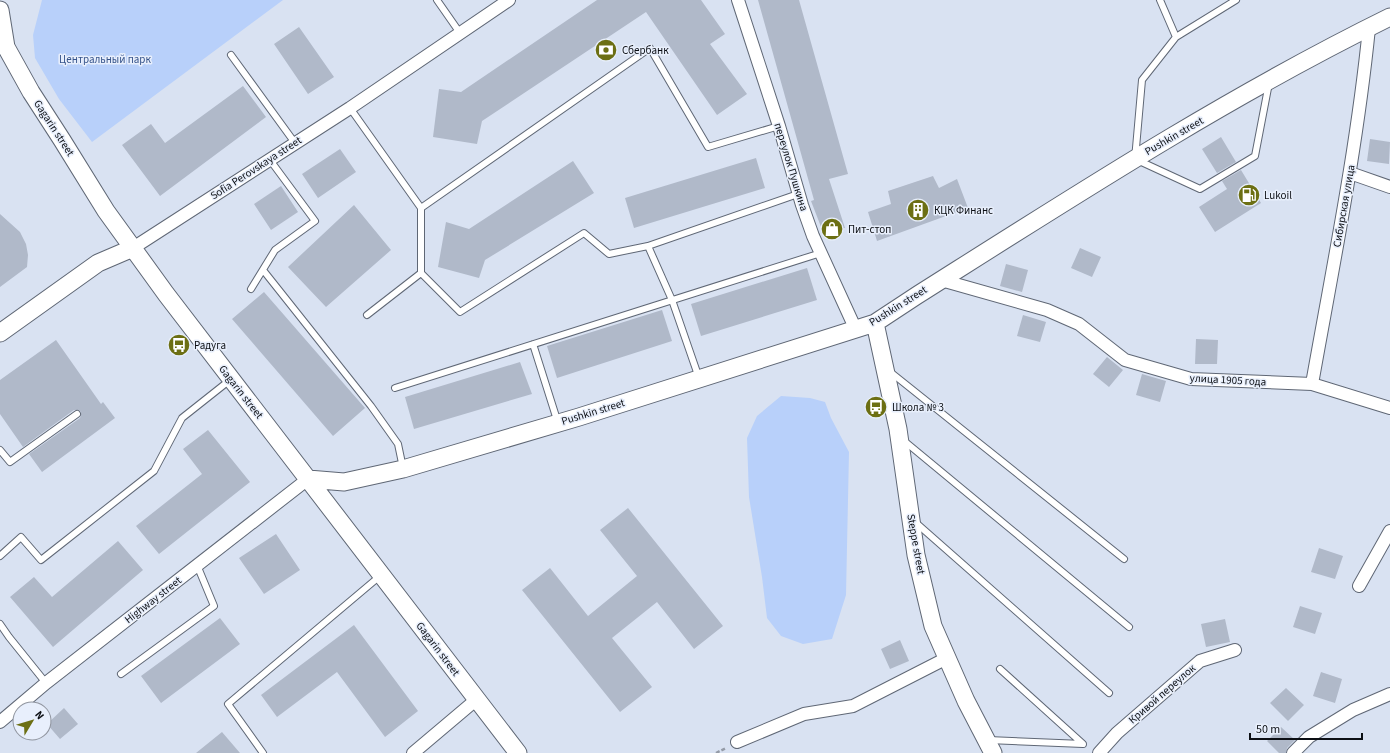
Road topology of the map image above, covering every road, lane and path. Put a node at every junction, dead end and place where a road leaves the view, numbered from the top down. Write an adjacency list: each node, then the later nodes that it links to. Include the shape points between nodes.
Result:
1 (437, 0): 9 (lane)
2 (509, 0): 9 (street, Sofia Perovskaya street)
3 (738, 0): 14 (street, переулок Пушкина)
4 (1160, 0): 10 (lane)
5 (1236, 0): 10 (lane)
6 (0, 10): 23 (main road, Gagarin street, via 6,46 31,92 106,211)
7 (1390, 17): 8 (main road, Pushkin street)
8 (1369, 28): 12 (main road, Pushkin street); 18 (street, Сибирская улица)
9 (460, 33): 13 (street, Sofia Perovskaya street)
10 (1176, 37): 16 (lane, via 1142,80)
11 (231, 55): 15 (lane)
12 (1270, 81): 16 (main road, Pushkin street); 16 (lane, via 1255,156 1200,189)
13 (350, 108): 15 (street, Sofia Perovskaya street); 21 (lane)
14 (779, 126): 20 (street, переулок Пушкина); 21 (lane, via 708,146 650,48)
15 (295, 143): 17 (street, Sofia Perovskaya street)
16 (1135, 159): 27 (main road, Pushkin street)
17 (270, 160): 23 (street, Sofia Perovskaya street); 25 (lane, via 315,222 275,250)
18 (1350, 174): 19 (street); 38 (street, Сибирская улица)
19 (1390, 187)
20 (798, 194): 22 (lane); 24 (street, переулок Пушкина)
21 (421, 208): 26 (lane)
22 (648, 246): 26 (lane, via 609,254 584,233 460,312); 29 (lane)
23 (133, 248): 33 (main road, Sofia Perovskaya street, via 98,263); 36 (main road, Gagarin street)
24 (820, 253): 29 (lane); 32 (street, переулок Пушкина)
25 (263, 270): 28 (lane); 45 (lane, via 398,444)
26 (421, 273): 30 (lane)
27 (941, 280): 31 (main road, Pushkin street); 38 (street, улица 1905 года, via 1048,310 1079,324 1125,360 1191,379)
28 (252, 290)
29 (672, 300): 34 (lane); 37 (lane)
30 (367, 315)
31 (875, 323): 32 (main road, Pushkin street); 35 (main road, Steppe street)
32 (856, 330): 37 (main road, Pushkin street)
33 (0, 332)
34 (533, 344): 39 (lane); 42 (lane)
35 (885, 368): 43 (main road, Steppe street); 50 (lane)
36 (231, 379): 46 (main road, Gagarin street); 49 (lane, via 182,418 154,471 41,560 21,537)
37 (699, 379): 42 (main road, Pushkin street)
38 (1312, 384): 40 (street, улица 1905 года)
39 (395, 388)
40 (1390, 408)
41 (77, 414): 44 (lane, via 10,462)
42 (558, 423): 45 (main road, Pushkin street)
43 (899, 436): 47 (main road, Steppe street); 55 (lane)
44 (0, 450)
45 (404, 469): 46 (main road, Pushkin street, via 344,482)
46 (308, 479): 51 (street, Highway street); 52 (main road, Gagarin street)
47 (911, 518): 57 (main road, Steppe street, via 916,555 933,626); 61 (lane)
48 (1390, 531): 53 (street)
49 (0, 556)
50 (1124, 559)
51 (197, 565): 59 (lane, via 214,606); 60 (street, Highway street)
52 (382, 575): 63 (main road, Gagarin street); 67 (lane, via 228,704)
53 (1359, 586)
54 (0, 624): 60 (lane)
55 (1129, 627)
56 (1235, 650): 70 (street, Кривой переулок, via 1200,661 1117,733)
57 (947, 658): 65 (street, via 853,706 804,714); 66 (main road, Steppe street)
58 (1000, 669): 66 (lane, via 1083,744)
59 (121, 674)
60 (46, 683): 64 (street, Highway street)
61 (1109, 694)
62 (1390, 694): 71 (street, via 1353,710 1309,737)
63 (477, 699): 68 (street); 69 (main road, Gagarin street)
64 (0, 722)
65 (737, 742)
66 (990, 747)
67 (263, 753)
68 (414, 753)
69 (518, 753)
70 (1099, 753)
71 (1293, 753)

